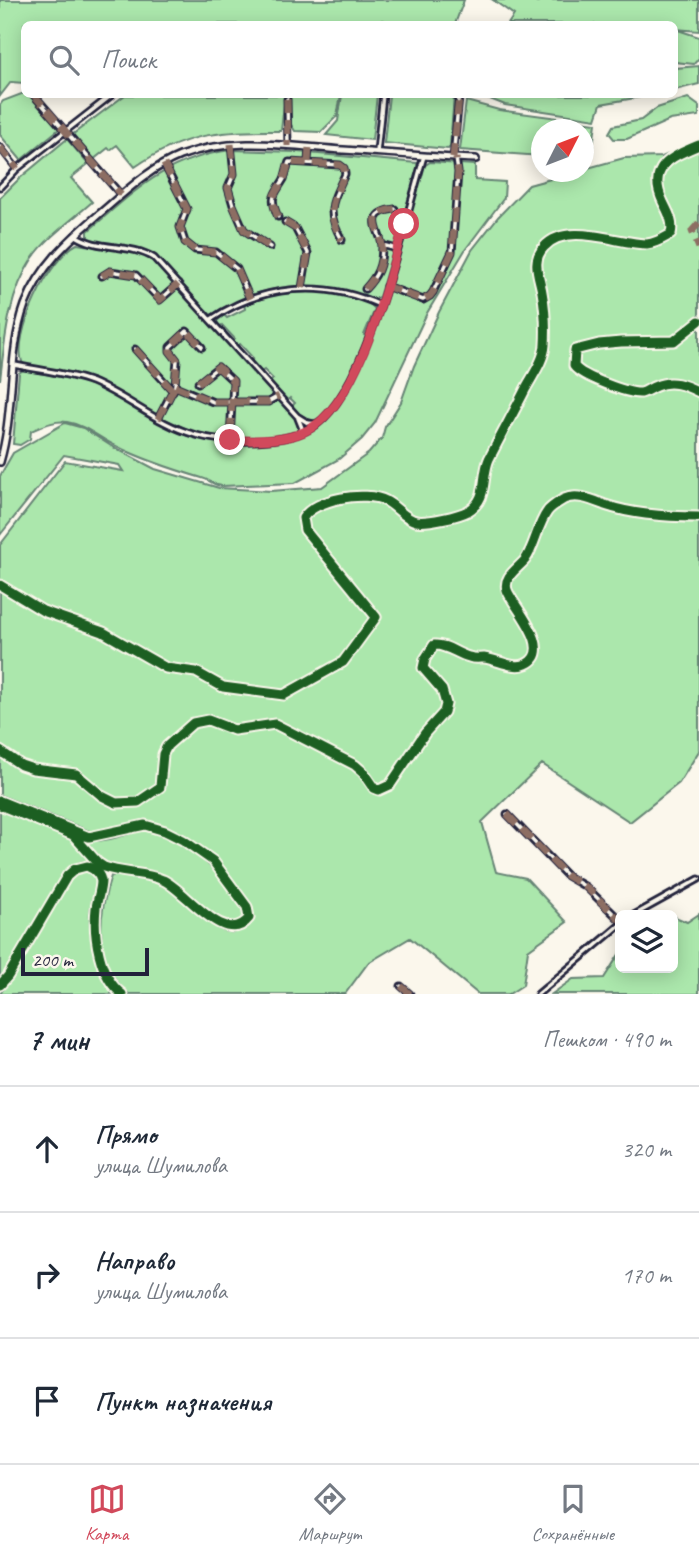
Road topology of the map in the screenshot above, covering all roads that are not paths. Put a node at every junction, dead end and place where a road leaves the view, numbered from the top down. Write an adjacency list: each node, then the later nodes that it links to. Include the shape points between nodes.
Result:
1 (36, 98): 6 (street)
2 (108, 98): 6 (street)
3 (383, 98): 11 (street)
4 (458, 98): 13 (street)
5 (287, 99): 8 (street)
6 (65, 132): 17 (street); 19 (street)
7 (231, 144): 8 (street); 16 (street); 26 (street, via 234,174 228,188 233,205 244,230)
8 (288, 146): 10 (street)
9 (0, 147): 17 (street)
10 (309, 147): 11 (street); 15 (street)
11 (377, 153): 12 (street)
12 (424, 156): 13 (street); 27 (street)
13 (454, 158): 14 (street); 30 (street, via 458,172 452,253 433,292 423,300)
14 (476, 159)
15 (308, 162): 21 (street, via 288,163 285,177 274,191 272,204); 24 (street, via 338,164 345,170 331,212)
16 (164, 164): 19 (street); 33 (street, via 187,209 180,227 185,242 195,250 216,252 237,269)
17 (18, 169): 18 (street)
18 (0, 187)
19 (121, 195): 23 (street)
20 (396, 209): 25 (street, via 377,218 374,228)
21 (278, 217)
22 (285, 222): 31 (street, via 295,228 308,253)
23 (75, 235): 29 (street, via 85,242 149,255); 38 (street, via 53,257 30,293)
24 (342, 240)
25 (382, 244): 27 (street); 32 (street, via 377,276)
26 (270, 247)
27 (397, 248): 30 (street)
28 (102, 276): 29 (street, via 110,271 136,275 160,300)
29 (177, 285): 35 (street)
30 (386, 286): 34 (street)
31 (302, 288): 33 (street); 34 (street, via 343,292)
32 (365, 289)
33 (250, 299): 35 (street)
34 (380, 305): 48 (street, via 351,379)
35 (210, 320): 41 (street)
36 (202, 347): 40 (street, via 187,331 170,348 177,360)
37 (135, 349): 40 (street)
38 (13, 365): 44 (street); 46 (street, via 91,382)
39 (198, 383): 42 (street, via 220,368 233,382)
40 (174, 388): 42 (street, via 206,400); 46 (street)
41 (279, 396): 42 (street, via 268,402); 45 (street)
42 (232, 403): 52 (street)
43 (0, 406): 44 (street)
44 (9, 407): 53 (street)
45 (297, 416): 47 (street); 49 (street)
46 (158, 419): 52 (street, via 194,435)
47 (306, 422): 48 (street); 50 (street)
48 (320, 422): 50 (street)
49 (302, 426): 50 (street); 51 (street)
50 (309, 430): 51 (street)
51 (298, 434): 52 (street)
52 (230, 440)
53 (0, 462)
54 (507, 814): 57 (street)
55 (699, 879): 56 (street)
56 (643, 910)
57 (615, 918)
58 (615, 927): 61 (street)
59 (401, 986): 60 (street)
60 (410, 994)
61 (538, 994)

